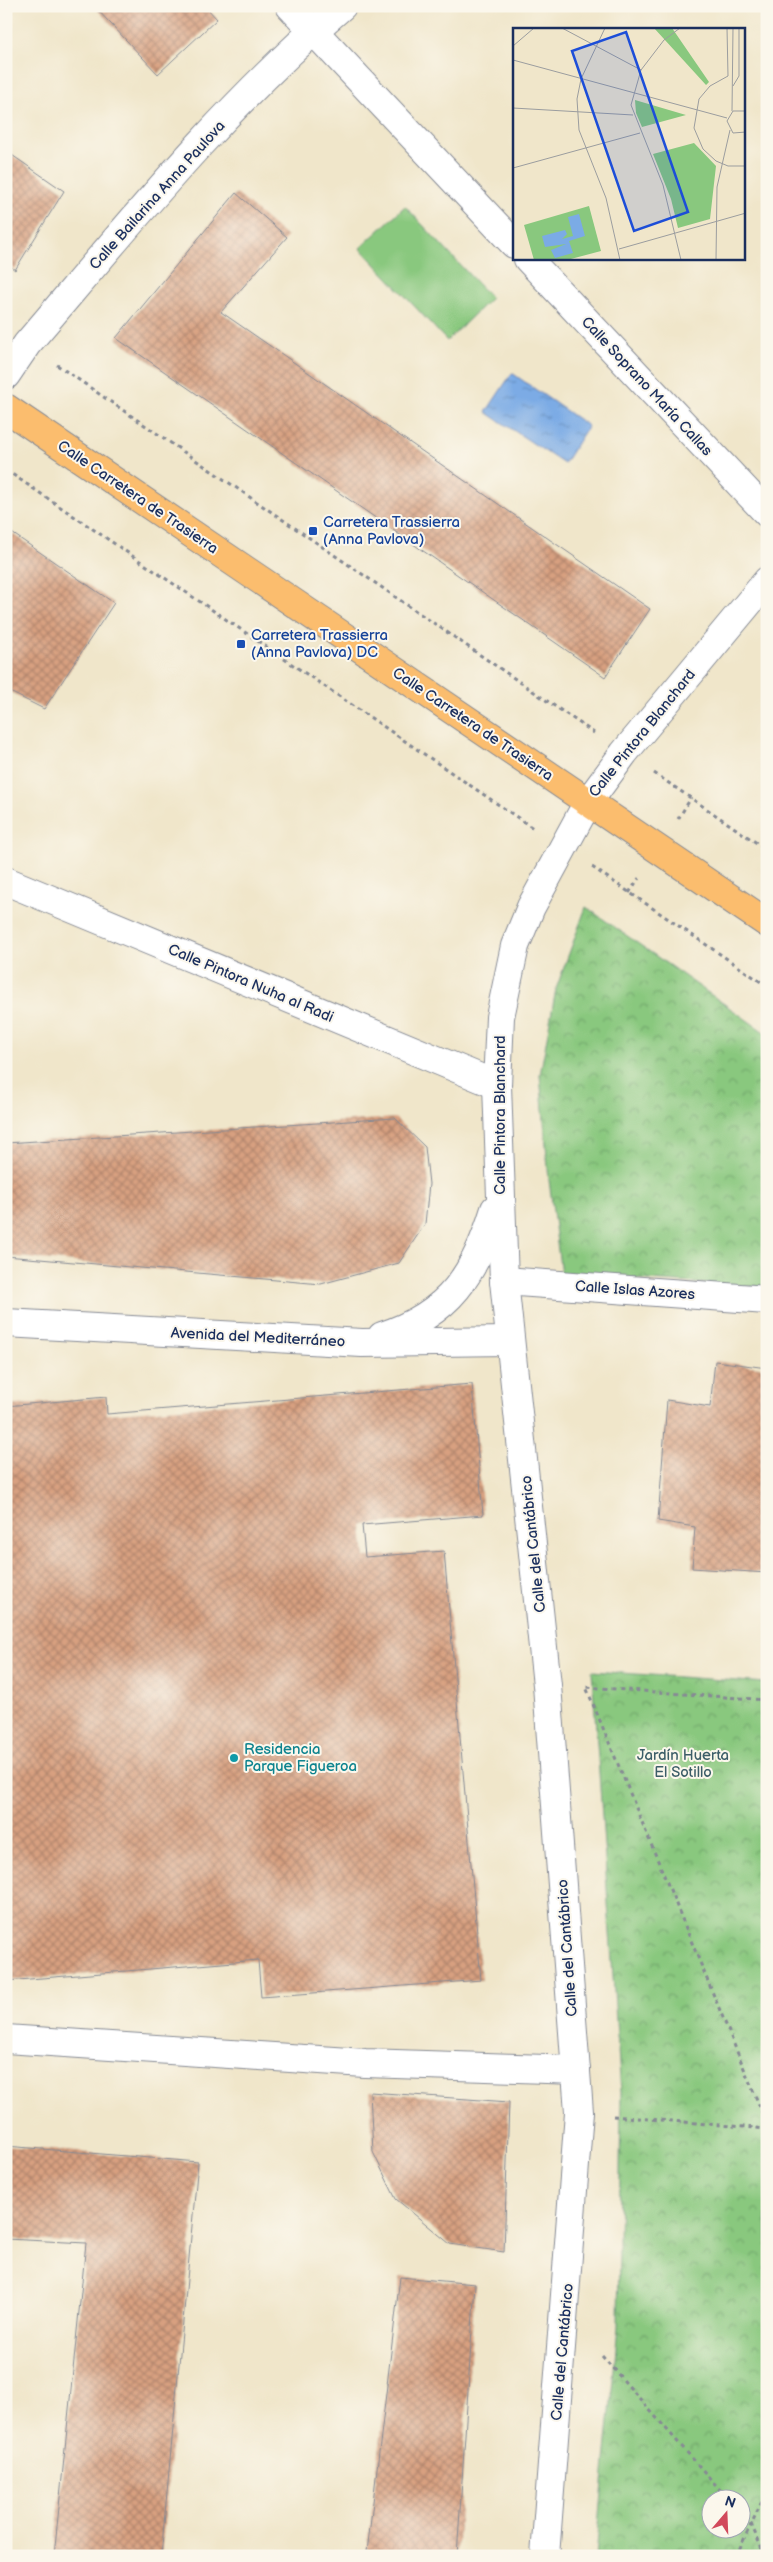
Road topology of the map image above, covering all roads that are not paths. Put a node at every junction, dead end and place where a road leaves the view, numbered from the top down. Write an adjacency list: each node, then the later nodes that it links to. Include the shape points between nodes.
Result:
1 (290, 6): 3 (street)
2 (342, 6): 3 (street, Calle Bailarina Anna Paulova)
3 (313, 30): 4 (street); 6 (street, Calle Bailarina Anna Paulova, via 192,150 27,344)
4 (513, 243)
5 (529, 260): 8 (street, Calle Soprano María Callas)
6 (6, 374)
7 (6, 408): 10 (main road, Calle Carretera de Trasierra)
8 (767, 513)
9 (767, 581): 10 (street, Calle Pintora Blanchard, via 624,753)
10 (588, 802): 12 (main road, Calle Carretera de Trasierra); 13 (street, Calle Pintora Blanchard, via 531,907 515,946 500,1017)
11 (6, 881): 13 (street, Calle Pintora Nuha al Radi)
12 (767, 922)
13 (497, 1085): 14 (street, Calle Pintora Blanchard)
14 (500, 1193): 15 (street, Calle Pintora Blanchard); 19 (street, via 478,1255 453,1294 416,1324)
15 (504, 1281): 16 (street, Calle Islas Azores); 18 (street, Calle Pintora Blanchard)
16 (767, 1300)
17 (6, 1323): 19 (street, Avenida del Mediterráneo)
18 (510, 1341): 19 (street, Avenida del Mediterráneo); 21 (street, Calle del Cantábrico, via 547,1685)
19 (362, 1343)
20 (6, 2039): 21 (street, via 366,2063)
21 (576, 2070): 22 (street, Calle del Cantábrico, via 579,2112)
22 (545, 2556)

